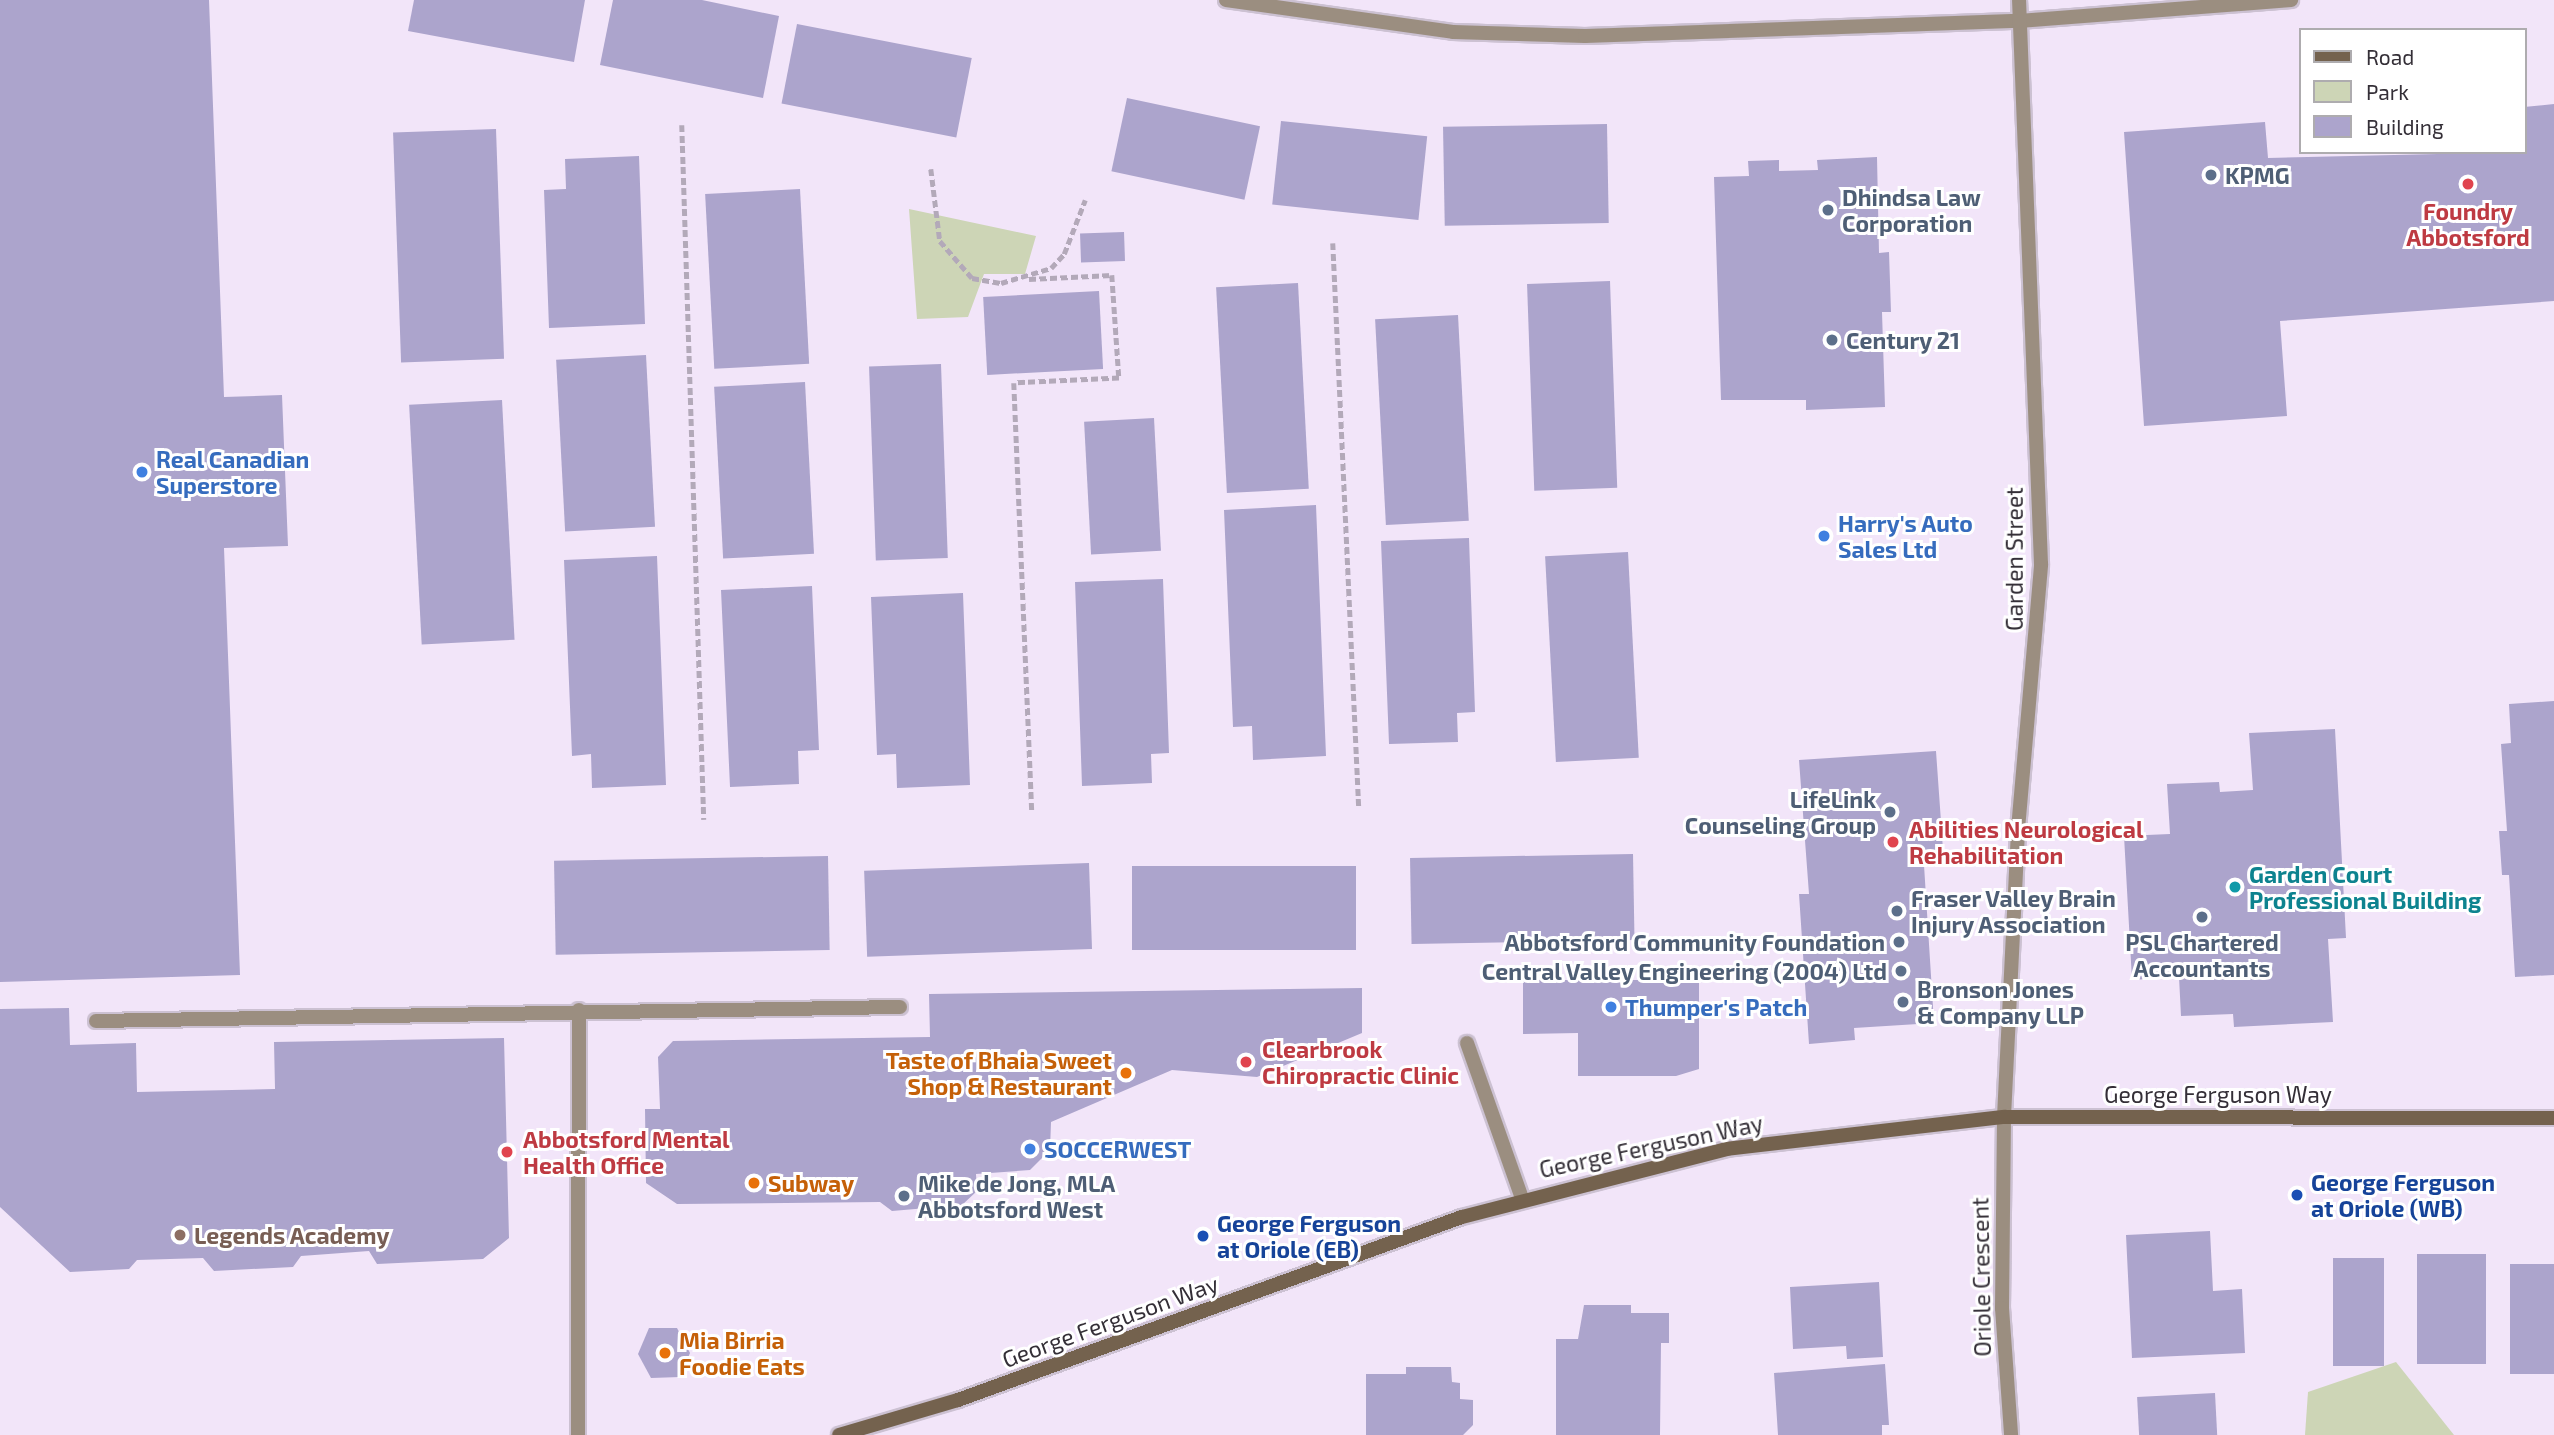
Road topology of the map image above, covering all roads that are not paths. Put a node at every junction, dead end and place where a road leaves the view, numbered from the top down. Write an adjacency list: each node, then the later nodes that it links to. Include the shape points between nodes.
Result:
1 (1226, 0): 4 (street, via 1453,32 1585,36)
2 (2019, 0): 4 (street, Garden Street)
3 (2291, 0): 4 (street)
4 (2019, 21): 9 (street, Garden Street, via 2041,564 2018,829)
5 (900, 1007): 6 (street)
6 (579, 1010): 7 (street); 12 (street)
7 (96, 1021)
8 (1467, 1043): 11 (street)
9 (2004, 1117): 10 (main road, George Ferguson Way); 11 (main road, George Ferguson Way, via 1726,1149); 14 (street, Oriole Crescent, via 2002,1308)
10 (2554, 1118)
11 (1522, 1198): 13 (main road, George Ferguson Way, via 958,1399)
12 (578, 1435)
13 (839, 1435)
14 (2011, 1435)

